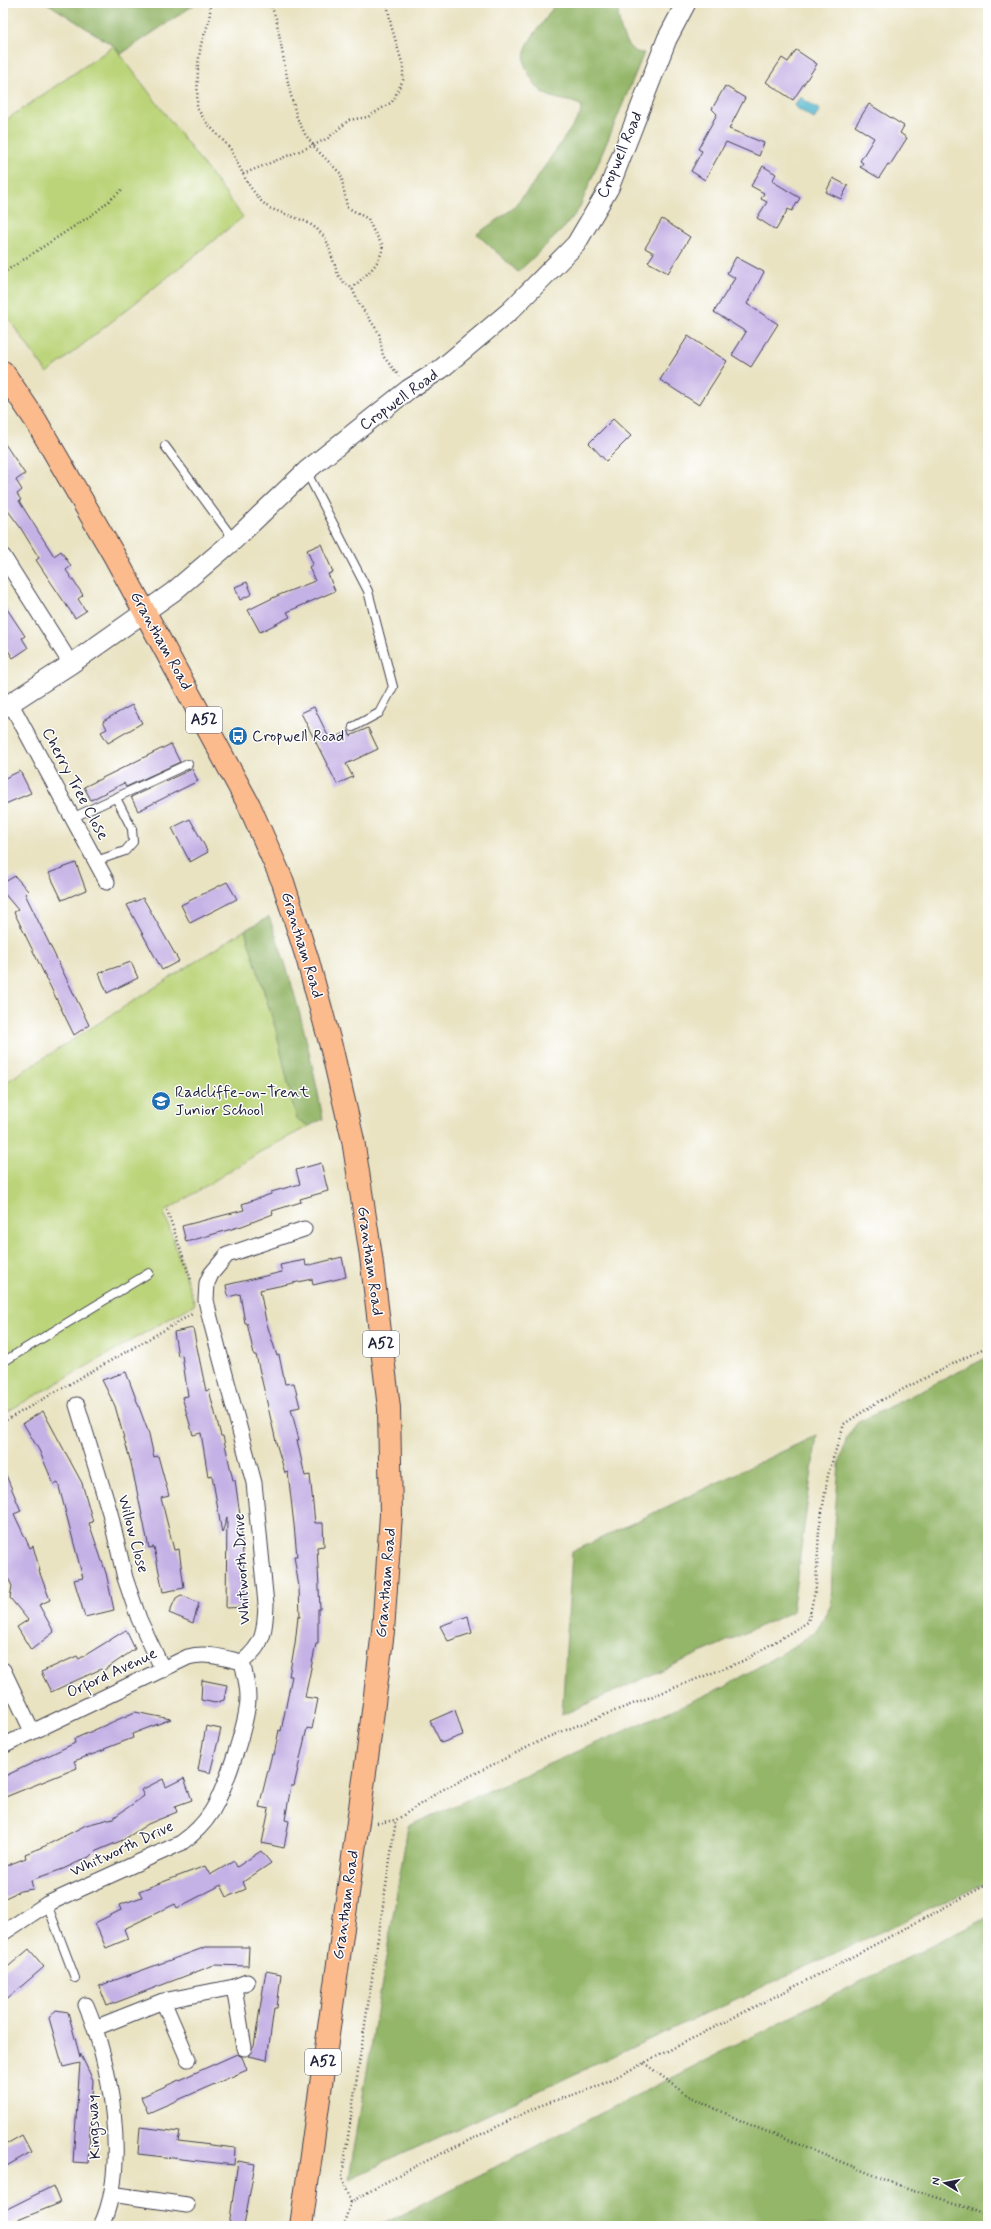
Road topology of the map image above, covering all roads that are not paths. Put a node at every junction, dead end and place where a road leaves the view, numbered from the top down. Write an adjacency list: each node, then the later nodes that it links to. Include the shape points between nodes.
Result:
1 (686, 3): 4 (street, Cropwell Road, via 667,39 609,188 576,244 510,311 441,369 409,389)
2 (3, 372): 7 (highway, Grantham Road / A52, via 36,421)
3 (165, 446): 5 (lane)
4 (306, 471): 5 (street, Cropwell Road); 10 (lane, via 368,591 393,686 379,713)
5 (234, 540): 7 (street, Cropwell Road, via 173,592)
6 (3, 556): 8 (street)
7 (145, 612): 8 (street, Cropwell Road); 36 (highway, Grantham Road / A52, via 249,805 283,882 308,961 353,1140 371,1256 389,1408 392,1515 383,1630)
8 (71, 664): 9 (street, Cropwell Road)
9 (7, 706): 13 (street, Cherry Tree Close)
10 (353, 727)
11 (188, 764): 12 (lane)
12 (116, 798): 13 (lane); 14 (lane, via 132,829 133,842 125,852)
13 (74, 817): 14 (street, Cherry Tree Close)
14 (96, 861): 15 (street, Cherry Tree Close)
15 (107, 882)
16 (304, 1229): 20 (street, Whitworth Drive, via 227,1255 207,1283 207,1307 254,1483 258,1514 266,1623 260,1644)
17 (149, 1273): 18 (lane)
18 (3, 1362)
19 (77, 1405): 22 (street, Willow Close, via 139,1619)
20 (242, 1662): 22 (street, Orford Avenue, via 197,1655); 25 (street, Whitworth Drive, via 248,1685 246,1716 222,1792 203,1824 181,1843)
21 (3, 1670): 23 (street)
22 (163, 1670): 23 (street, Orford Avenue)
23 (32, 1732): 24 (street, Orford Avenue)
24 (3, 1746)
25 (47, 1904): 26 (street, Whitworth Drive); 27 (lane)
26 (3, 1933)
27 (75, 1978)
28 (163, 2001): 30 (street); 31 (street, via 241,1985); 32 (street)
29 (86, 2005): 30 (street, Kingsway)
30 (95, 2028): 33 (street, Kingsway, via 114,2102)
31 (244, 2048)
32 (188, 2059)
33 (111, 2194): 34 (street); 35 (street, Kingsway)
34 (187, 2205)
35 (101, 2226)
36 (301, 2226)

